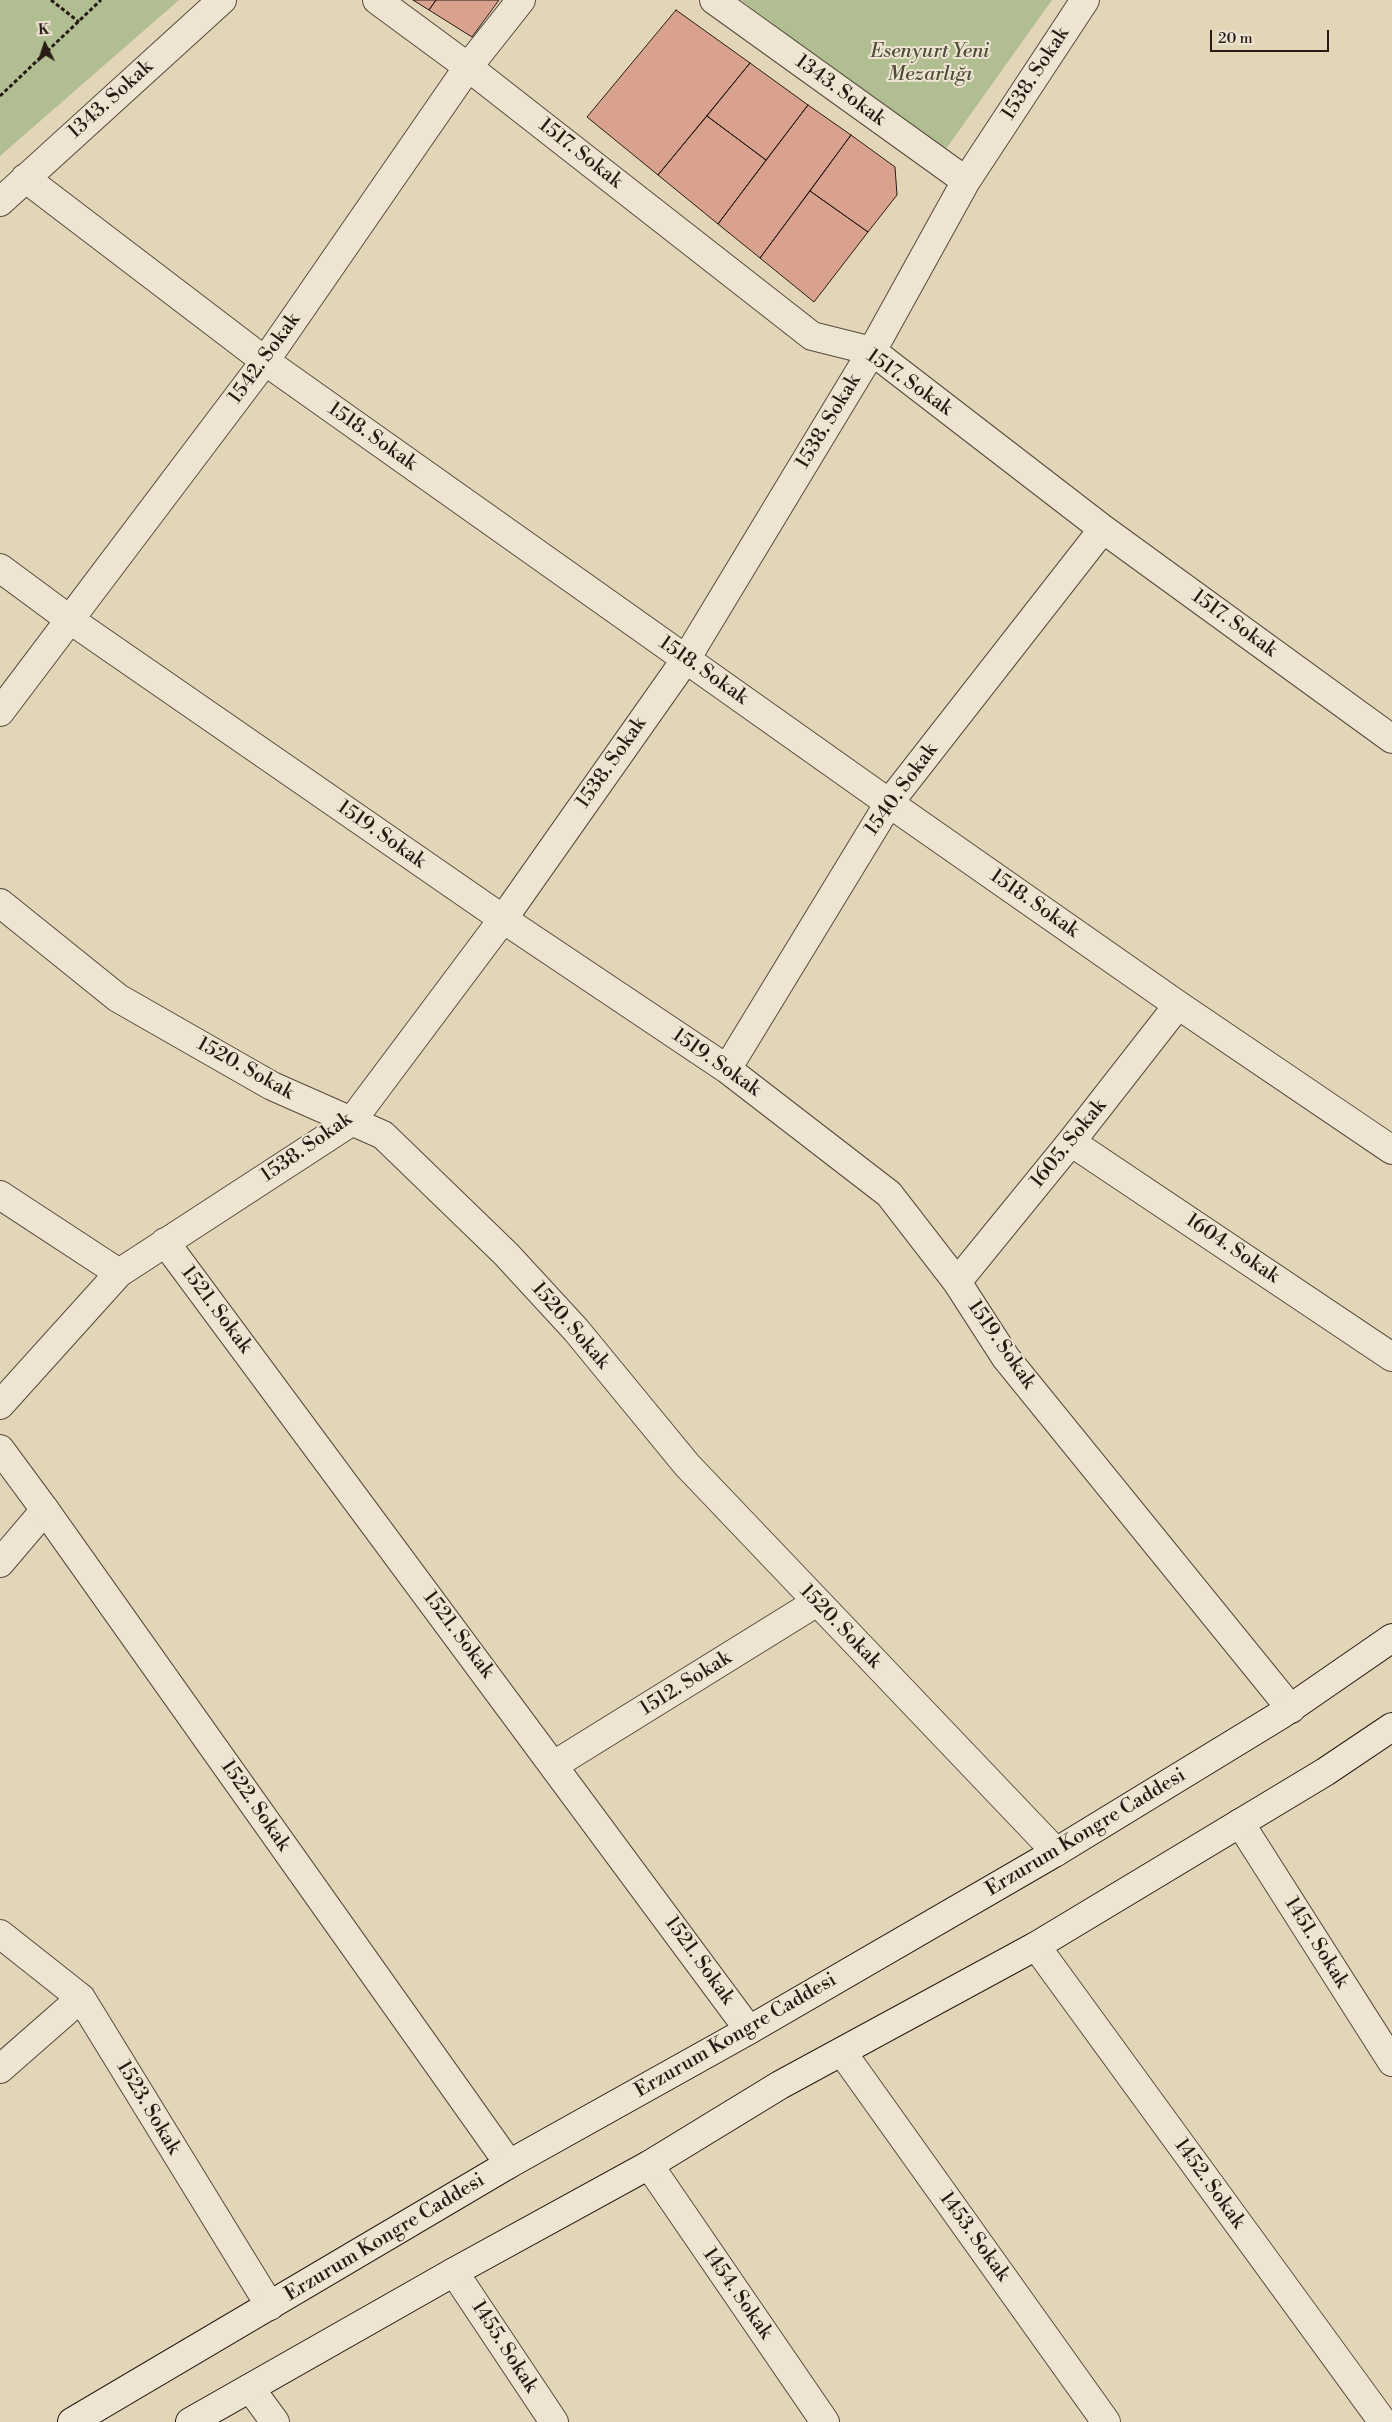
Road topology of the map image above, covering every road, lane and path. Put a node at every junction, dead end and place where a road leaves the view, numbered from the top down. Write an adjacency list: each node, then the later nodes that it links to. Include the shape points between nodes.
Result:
1 (51, 0): 8 (path)
2 (101, 0): 8 (path)
3 (222, 0): 11 (street, 1343. Sokak)
4 (377, 0): 9 (street, 1517. Sokak)
5 (522, 0): 9 (street, 1542. Sokak)
6 (714, 0): 12 (street, 1343. Sokak)
7 (1085, 0): 12 (street, 1538. Sokak)
8 (79, 22): 10 (path)
9 (468, 67): 14 (street, 1517. Sokak, via 812,336); 15 (street, 1542. Sokak)
10 (0, 96)
11 (25, 178): 13 (street, 1343. Sokak); 15 (street, 1518. Sokak)
12 (966, 181): 14 (street, 1538. Sokak)
13 (0, 202)
14 (872, 351): 16 (street, 1517. Sokak); 19 (street, 1538. Sokak)
15 (265, 361): 18 (street, 1542. Sokak); 19 (street, 1518. Sokak)
16 (1103, 529): 21 (street, 1517. Sokak); 22 (street, 1540. Sokak)
17 (0, 568): 18 (street, 1519. Sokak)
18 (70, 619): 20 (street, 1542. Sokak); 24 (street, 1519. Sokak)
19 (686, 659): 22 (street, 1518. Sokak); 24 (street, 1538. Sokak)
20 (0, 712)
21 (1392, 739)
22 (889, 803): 25 (street, 1518. Sokak); 26 (street, 1540. Sokak)
23 (0, 903): 27 (street, 1520. Sokak, via 118,998 272,1086)
24 (503, 919): 26 (street, 1519. Sokak); 27 (street, 1538. Sokak)
25 (1178, 1005): 28 (street, 1605. Sokak); 29 (street, 1518. Sokak)
26 (727, 1069): 33 (street, 1519. Sokak, via 889,1194)
27 (351, 1122): 31 (street, 1538. Sokak); 39 (street, 1520. Sokak, via 383,1136 506,1254 576,1330 687,1465)
28 (1071, 1142): 33 (street, 1605. Sokak); 34 (street, 1604. Sokak)
29 (1392, 1150)
30 (0, 1195): 32 (street)
31 (165, 1242): 32 (street, 1538. Sokak); 43 (street, 1521. Sokak)
32 (119, 1273): 35 (street, 1538. Sokak)
33 (957, 1282): 41 (street, 1519. Sokak, via 1006,1358)
34 (1392, 1357)
35 (0, 1405)
36 (0, 1449): 37 (street, 1522. Sokak)
37 (46, 1510): 38 (street); 53 (street, 1522. Sokak)
38 (0, 1563)
39 (817, 1602): 43 (street, 1512. Sokak); 45 (street, 1520. Sokak)
40 (1392, 1638): 41 (street, Erzurum Kongre Caddesi)
41 (1291, 1708): 45 (street, Erzurum Kongre Caddesi)
42 (1392, 1727): 44 (street)
43 (554, 1765): 49 (street, 1521. Sokak)
44 (1240, 1824): 47 (street); 51 (street, 1451. Sokak)
45 (1056, 1852): 49 (street, Erzurum Kongre Caddesi)
46 (0, 1934): 48 (street, 1523. Sokak)
47 (1036, 1946): 50 (street); 64 (street, 1452. Sokak)
48 (81, 1998): 52 (street); 56 (street, 1523. Sokak)
49 (750, 2030): 53 (street, Erzurum Kongre Caddesi)
50 (842, 2052): 54 (street, via 780,2085); 63 (street, 1453. Sokak)
51 (1392, 2062)
52 (0, 2069)
53 (509, 2164): 56 (street, Erzurum Kongre Caddesi)
54 (648, 2165): 55 (street); 62 (street, 1454. Sokak)
55 (454, 2272): 57 (street); 61 (street, 1455. Sokak)
56 (270, 2306): 58 (street, Erzurum Kongre Caddesi)
57 (250, 2388): 59 (street); 60 (street)
58 (72, 2422)
59 (190, 2422)
60 (275, 2422)
61 (554, 2422)
62 (825, 2422)
63 (1106, 2422)
64 (1383, 2422)

